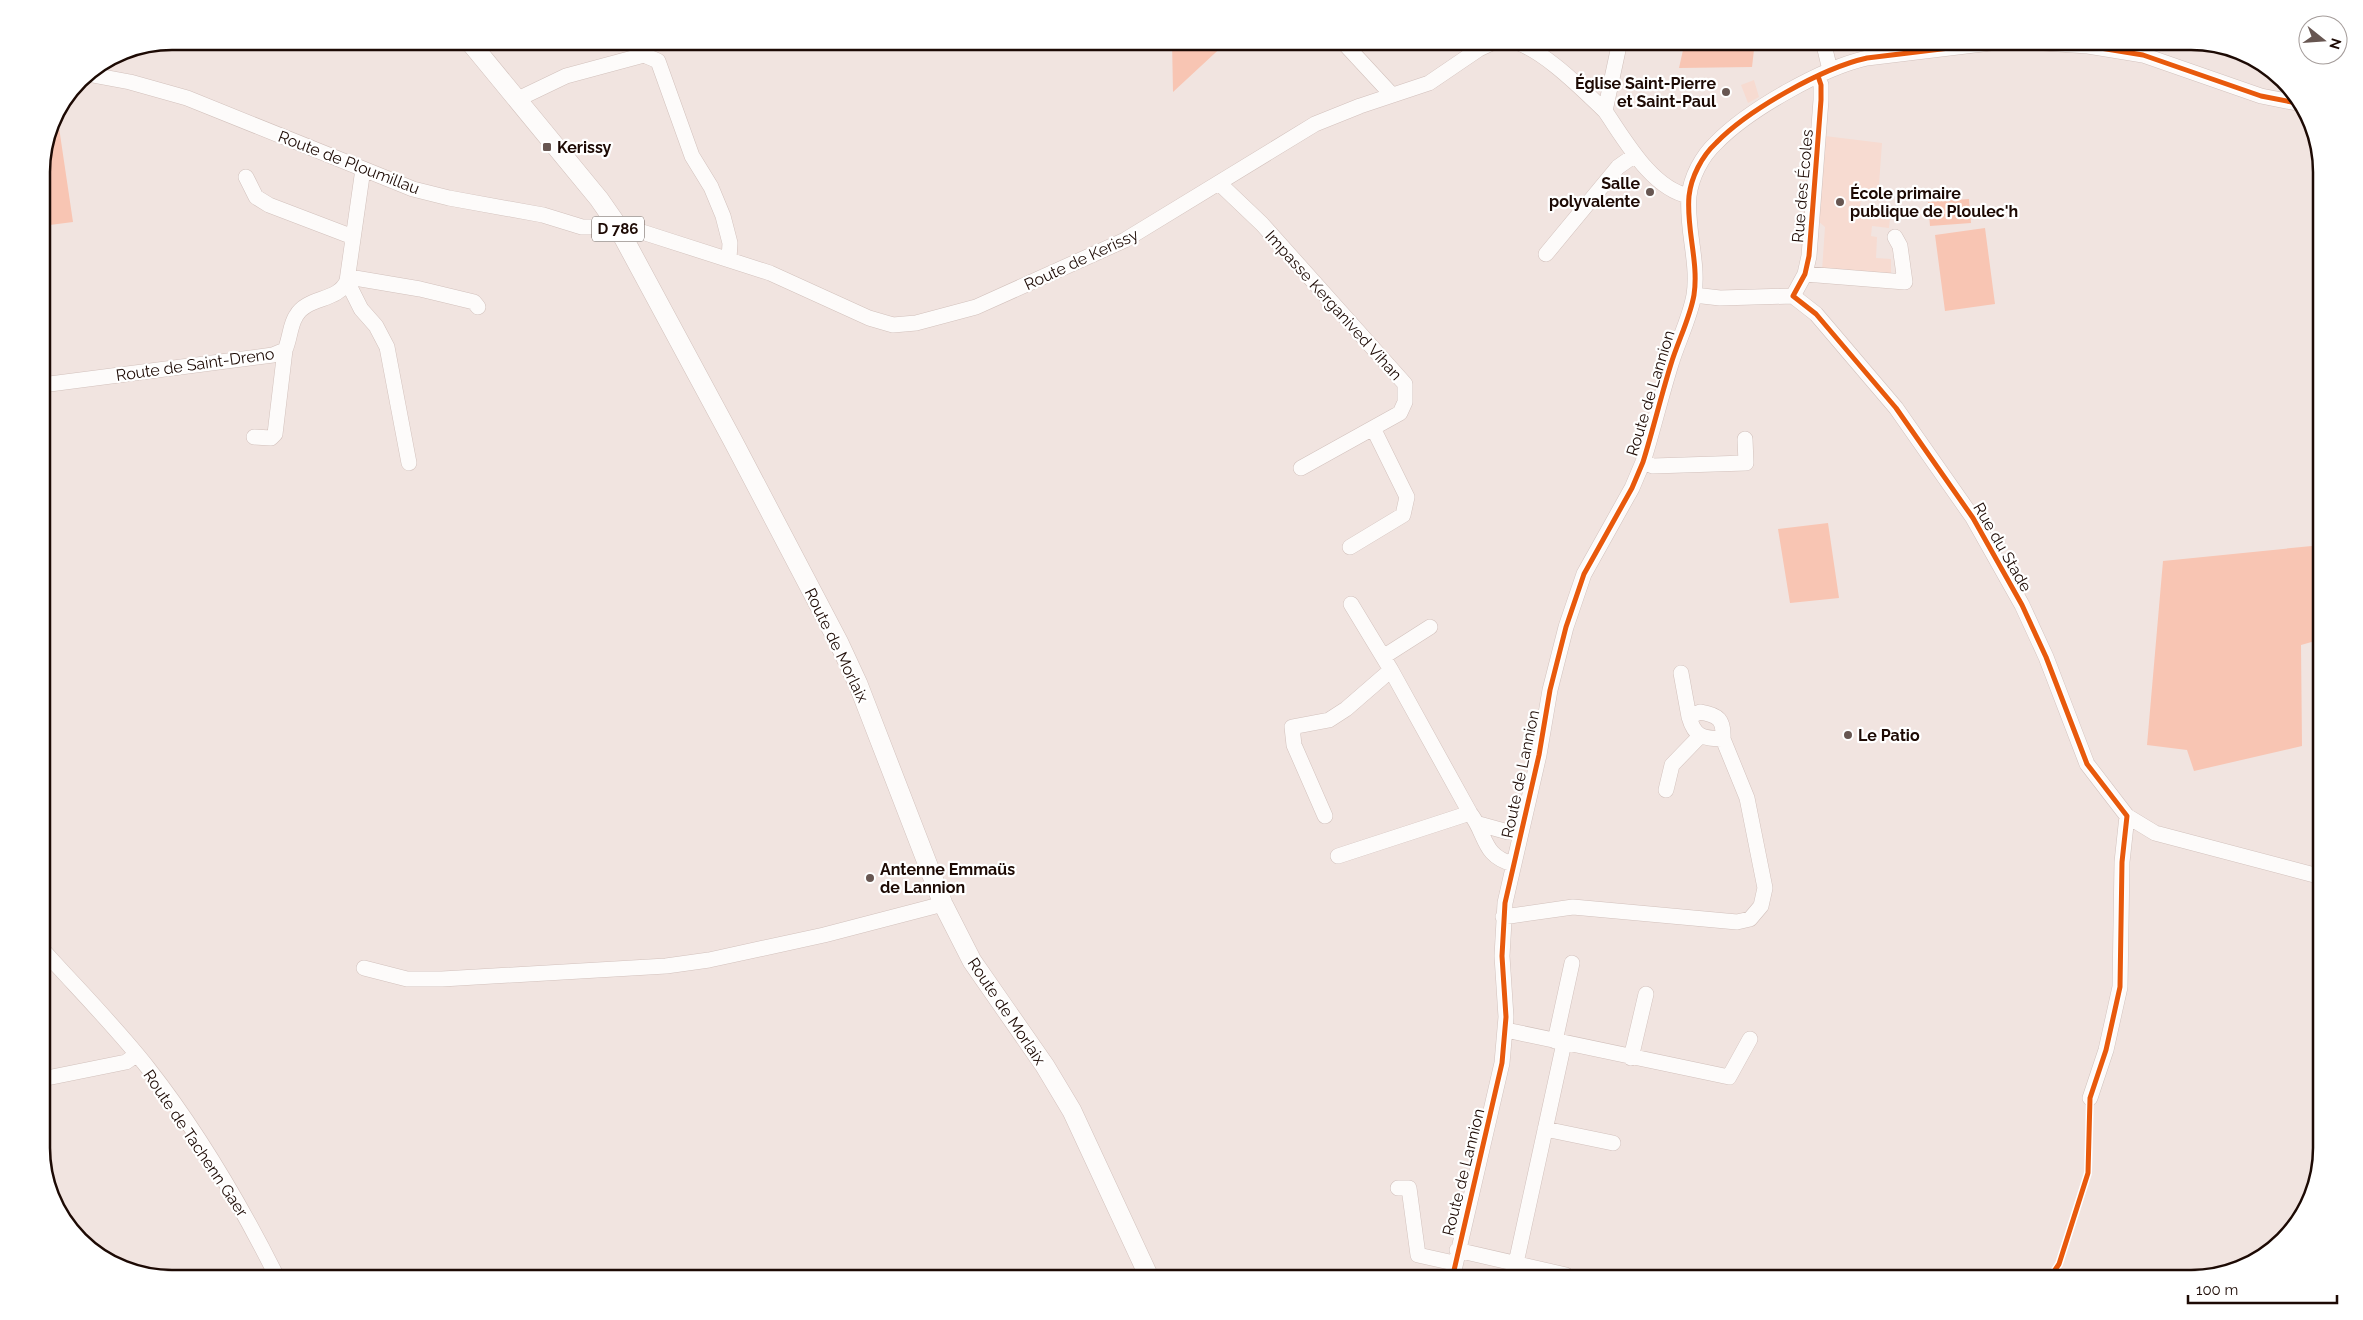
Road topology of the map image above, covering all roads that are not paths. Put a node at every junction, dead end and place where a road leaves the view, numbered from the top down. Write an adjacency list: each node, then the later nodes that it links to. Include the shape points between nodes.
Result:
1 (477, 50): 12 (main road, Route de Morlaix / D 786)
2 (1350, 50): 11 (street)
3 (1478, 50): 11 (street, Route de Kerissy, via 1429,83)
4 (1533, 50): 14 (street)
5 (1618, 50): 14 (street)
6 (1823, 50): 10 (street, Rue des Écoles)
7 (1932, 50): 10 (street, via 1866,58 1844,63)
8 (2151, 50): 13 (street, via 2262,96)
9 (103, 71): 16 (street, Route de Ploumillau, via 187,98)
10 (1824, 73): 19 (street, via 1762,107 1715,143 1700,165); 26 (street, Rue des Écoles)
11 (1392, 95): 18 (street, Route de Kerissy, via 1316,124)
12 (518, 99): 20 (main road, Route de Morlaix / D 786); 25 (street, via 566,76 644,55 658,61 692,156 712,187 724,216 730,243)
13 (2291, 102)
14 (1605, 112): 15 (street)
15 (1635, 155): 19 (street, via 1662,184); 24 (street, via 1618,166)
16 (363, 169): 20 (street, Route de Ploumillau, via 422,191 543,215 582,227 608,227); 22 (street)
17 (246, 177): 22 (street, via 256,197 269,205)
18 (1220, 184): 25 (street, Route de Kerissy, via 1125,240 976,307 916,323 893,325 869,318 770,273); 33 (street, Impasse Kerganived Vihan, via 1262,224 1405,384 1405,402 1400,413)
19 (1689, 196): 28 (street, Route de Lannion)
20 (614, 222): 55 (main road, Route de Morlaix / D 786, via 839,643)
21 (640, 231): 25 (street, Route de Kerissy)
22 (353, 237): 27 (street)
23 (1895, 237): 26 (street, via 1900,246 1906,282)
24 (1546, 254)
25 (729, 259)
26 (1805, 274): 29 (street, Rue des Écoles)
27 (348, 279): 30 (street, via 420,289 474,302); 31 (street, Route de Saint-Dreno, via 340,292 306,306 295,316); 37 (street, via 361,309 387,346)
28 (1694, 295): 29 (street, via 1720,298); 36 (street, Route de Lannion)
29 (1793, 296): 49 (street, Rue du Stade, via 1816,314 1896,408 1973,518 2046,657 2087,764)
30 (478, 307)
31 (285, 350): 32 (street, Route de Saint-Dreno, via 273,355); 34 (street, via 275,434 271,438)
32 (50, 384)
33 (1374, 430): 38 (street); 39 (street, via 1407,497 1403,515)
34 (254, 438)
35 (1745, 439): 36 (street, via 1746,462 1653,466)
36 (1643, 462): 51 (street, Route de Lannion, via 1584,574 1576,598 1550,690)
37 (409, 463)
38 (1301, 468)
39 (1350, 547)
40 (1351, 604): 42 (street)
41 (1430, 627): 42 (street)
42 (1387, 663): 48 (street, via 1346,709 1329,720 1292,727 1294,745); 50 (street)
43 (1681, 673): 44 (street)
44 (1689, 717): 45 (street, via 1692,728); 46 (street, via 1700,712 1713,714 1724,726)
45 (1700, 736): 46 (street); 47 (street, via 1672,765)
46 (1723, 739): 56 (street, via 1747,798 1764,888 1761,906 1750,919 1737,922 1573,908)
47 (1666, 790)
48 (1325, 816)
49 (2127, 816): 54 (street, Rue du Stade, via 2155,833); 67 (street, via 2122,862 2120,987 2106,1050)
50 (1474, 819): 51 (street, via 1508,832); 52 (street); 53 (street, via 1492,854)
51 (1521, 832): 53 (street, Route de Lannion)
52 (1338, 856)
53 (1513, 864): 56 (street, Route de Lannion)
54 (2313, 875)
55 (943, 904): 59 (street, via 747,953 666,966 442,979 407,979); 74 (main road, Route de Morlaix / D 786, via 972,961 1072,1111)
56 (1503, 917): 61 (street, Route de Lannion)
57 (50, 958): 64 (street, Route de Tachenn Gaer)
58 (1572, 963): 63 (street)
59 (364, 968)
60 (1646, 994): 65 (street)
61 (1506, 1030): 63 (street); 71 (street, Route de Lannion, via 1502,1063)
62 (1750, 1039): 65 (street, via 1729,1078)
63 (1560, 1042): 65 (street); 68 (street)
64 (136, 1055): 66 (street, via 126,1062); 73 (street, Route de Tachenn Gaer, via 207,1153 253,1228)
65 (1631, 1058)
66 (50, 1077)
67 (2090, 1098)
68 (1546, 1129): 69 (street); 72 (street)
69 (1613, 1143)
70 (1398, 1188): 71 (street, via 1409,1188 1418,1255)
71 (1456, 1257): 72 (street); 75 (street, Route de Lannion)
72 (1516, 1264): 76 (street)
73 (274, 1270)
74 (1146, 1270)
75 (1454, 1270)
76 (1543, 1270)

